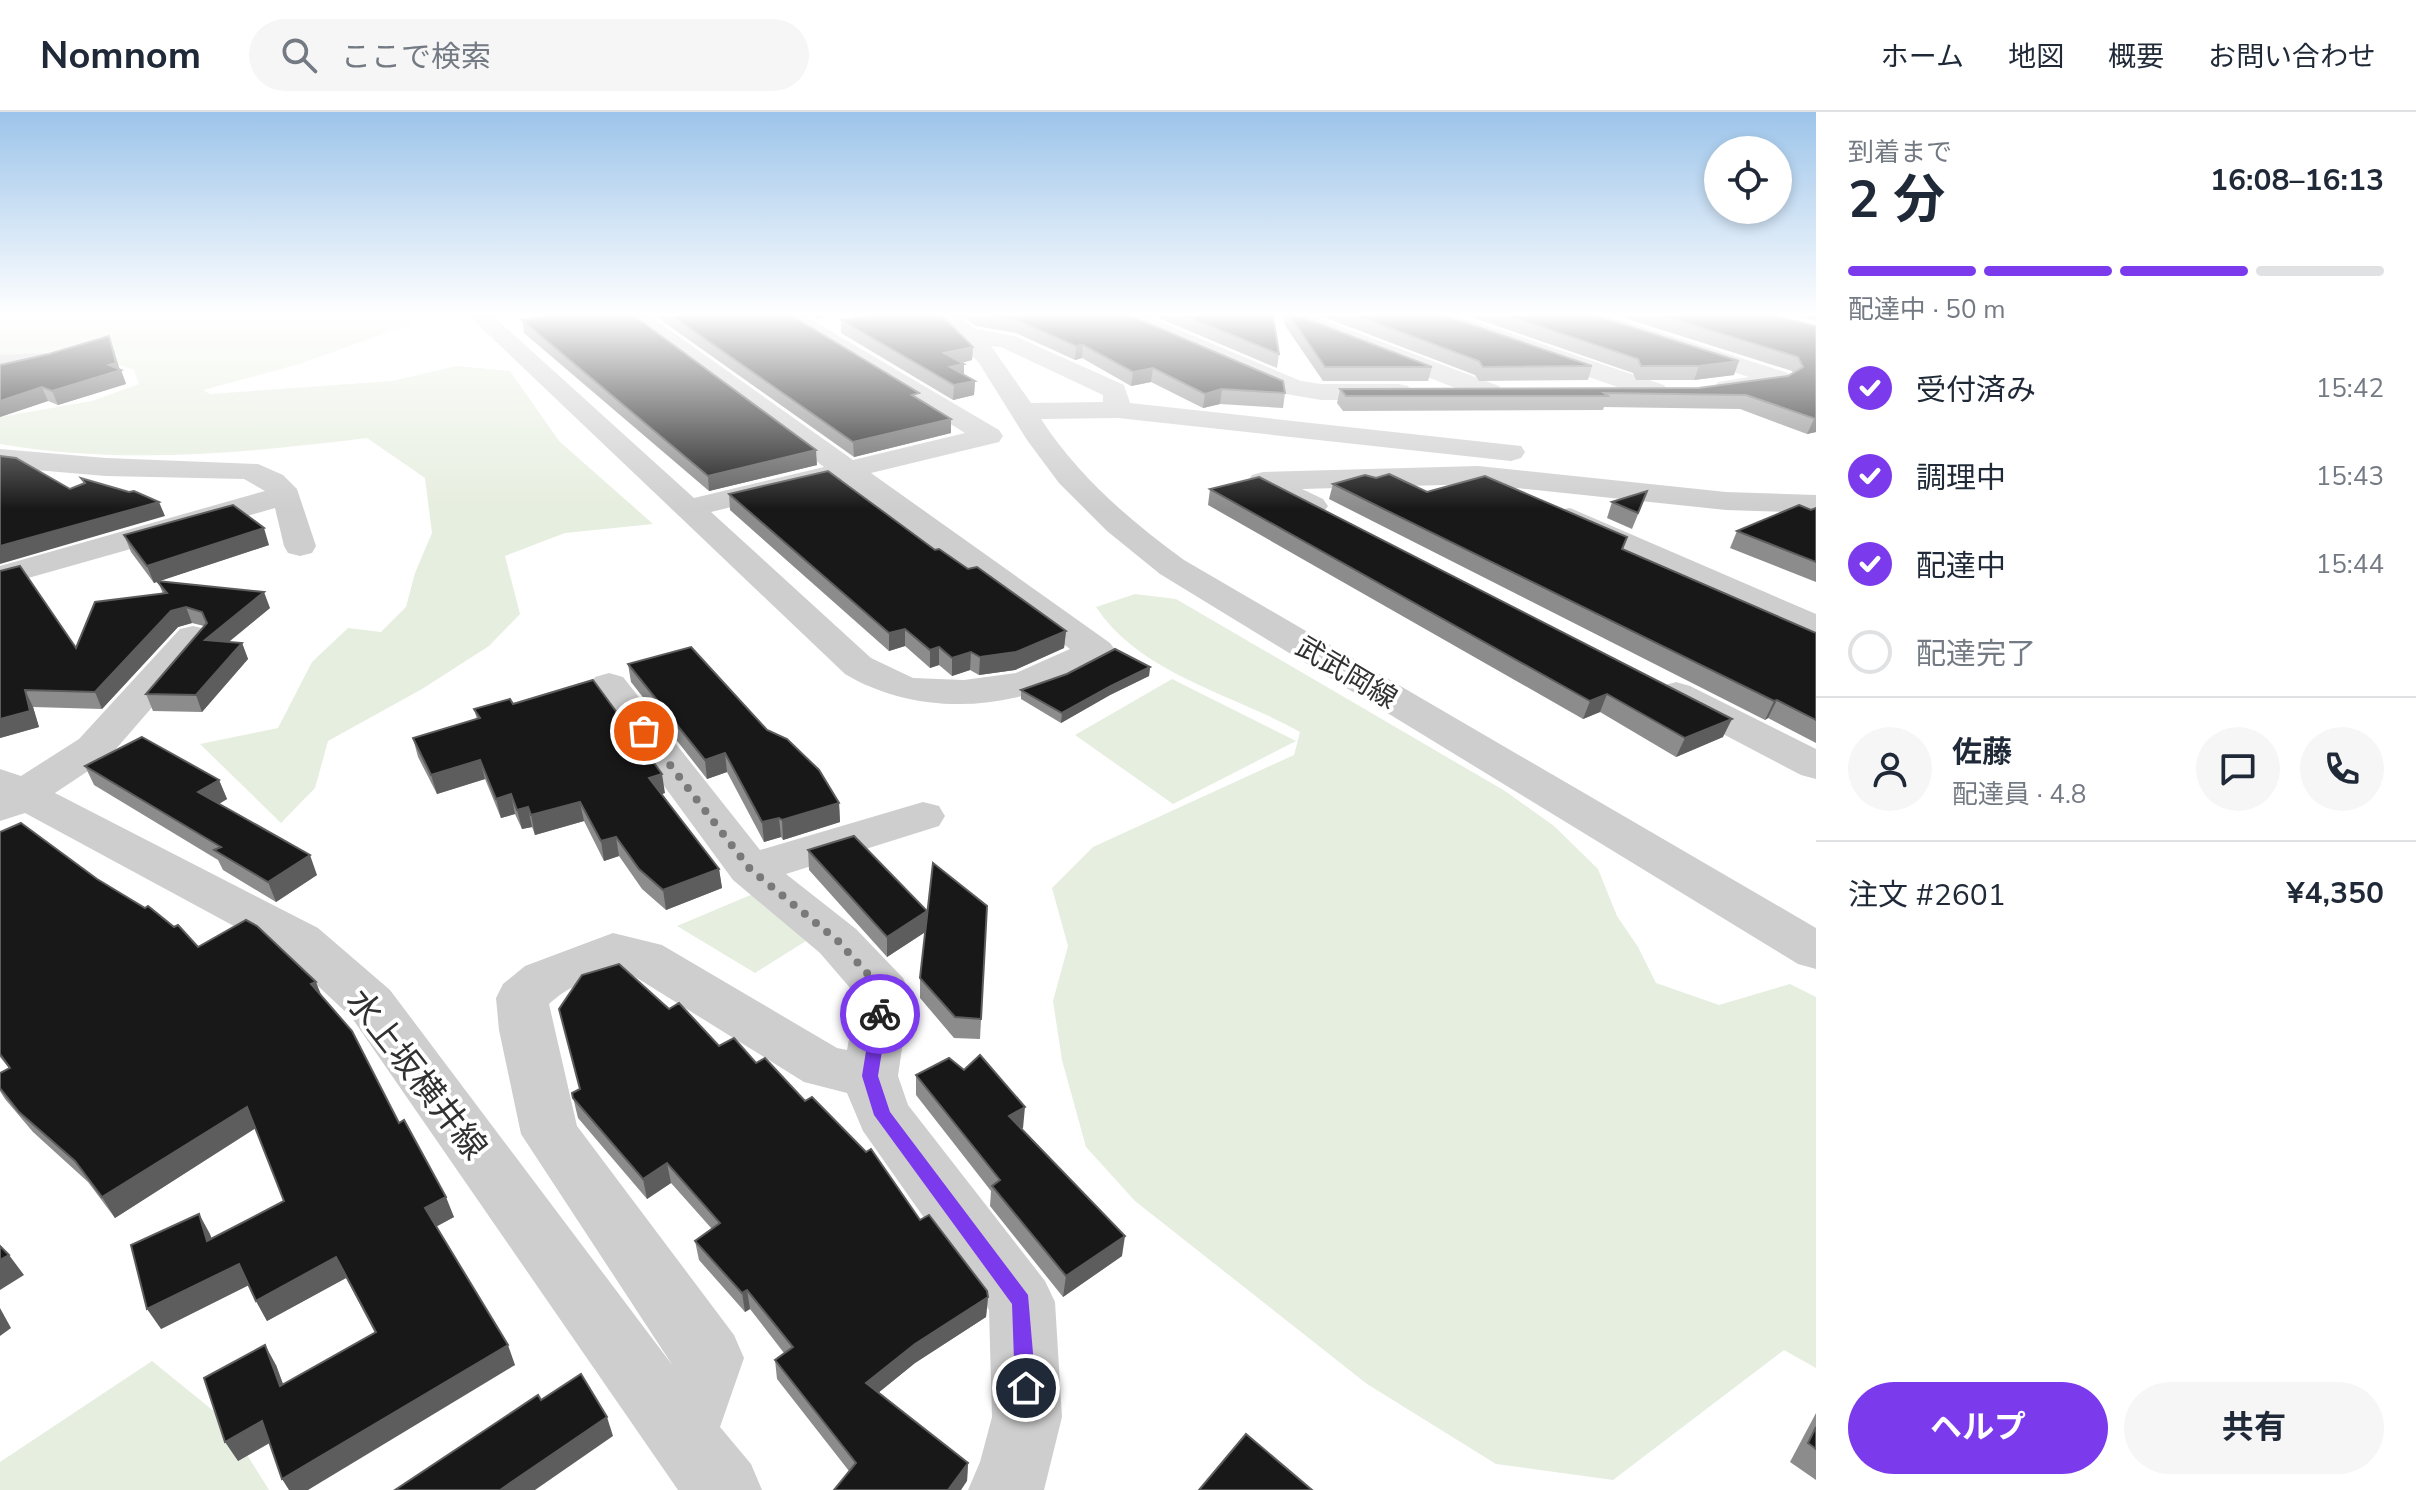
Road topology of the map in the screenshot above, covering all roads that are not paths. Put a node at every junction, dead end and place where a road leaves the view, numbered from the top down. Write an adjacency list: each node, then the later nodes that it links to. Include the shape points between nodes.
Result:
1 (550, 380): 22 (street)
2 (724, 380): 17 (street)
3 (903, 380): 17 (street, via 989,436)
4 (1005, 380): 15 (street, 武武岡線)
5 (1092, 380): 14 (street, via 1115,391)
6 (1277, 380): 11 (street, via 1321,392)
7 (1460, 380): 11 (street)
8 (1624, 380): 10 (street)
9 (1774, 380): 10 (street)
10 (1655, 391): 13 (street)
11 (1490, 392): 12 (street)
12 (1520, 392)
13 (1580, 392)
14 (1118, 410): 15 (street); 21 (street, via 1673,470 1740,481)
15 (1025, 411): 35 (street, 武武岡線, via 1080,490 1172,567)
16 (0, 458): 20 (street, via 248,470 268,475)
17 (848, 470): 22 (street); 22 (street, via 1097,651 1025,683 964,692 908,689 858,666)
18 (1478, 475): 19 (street); 23 (street, via 1263,481); 27 (street)
19 (1536, 482): 21 (street, via 1752,503); 26 (street)
20 (286, 495): 24 (street); 25 (street)
21 (1816, 504)
22 (690, 508)
23 (1334, 517)
24 (300, 546)
25 (0, 576)
26 (1816, 603)
27 (1816, 627)
28 (193, 637): 32 (street, via 94,748)
29 (1646, 678): 31 (street)
30 (609, 685): 34 (street)
31 (1816, 766)
32 (8, 795): 37 (street, 水上坂横井線, via 300,940 371,1004)
33 (923, 816): 34 (street)
34 (750, 869): 36 (street, via 838,941 884,992)
35 (1816, 951)
36 (870, 1076): 37 (street, via 824,1067 644,958 613,951 543,979 522,998 550,1134 710,1358); 39 (street, via 883,1115 1022,1302 1027,1417)
37 (681, 1436): 38 (street, 水上坂横井線)
38 (725, 1490)
39 (1005, 1490)

